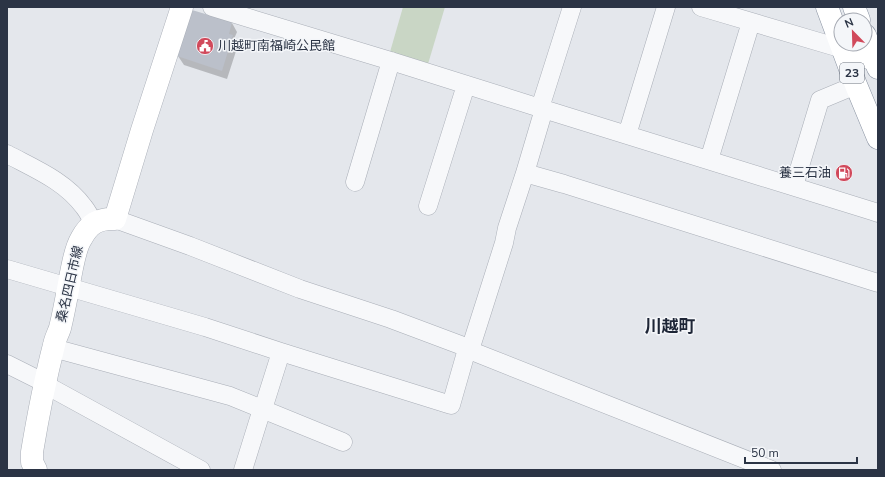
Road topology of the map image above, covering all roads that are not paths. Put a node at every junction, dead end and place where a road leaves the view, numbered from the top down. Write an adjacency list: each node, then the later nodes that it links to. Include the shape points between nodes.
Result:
1 (182, 7): 27 (main road)
2 (212, 7): 13 (street)
3 (572, 7): 17 (street)
4 (666, 7): 18 (street)
5 (701, 7): 7 (street)
6 (827, 7): 8 (main road, 23)
7 (751, 22): 9 (street); 21 (street)
8 (833, 23)
9 (833, 46)
10 (844, 52): 16 (main road, 23)
11 (850, 52): 14 (main road)
12 (872, 52): 14 (main road, 23)
13 (391, 61): 15 (street); 23 (street)
14 (877, 63)
15 (466, 85): 17 (street); 25 (street)
16 (856, 85): 19 (main road, 23); 24 (street, via 820,100)
17 (542, 109): 18 (street); 22 (street)
18 (627, 135): 21 (street)
19 (878, 138)
20 (7, 154): 28 (street, via 62,185 84,208)
21 (709, 160): 24 (street)
22 (525, 173): 30 (street); 33 (street)
23 (355, 182)
24 (794, 186): 26 (street)
25 (428, 206)
26 (878, 213)
27 (115, 219): 28 (main road, via 107,218); 33 (street)
28 (94, 224): 31 (main road, 桑名四日市線, via 80,240)
29 (7, 269): 31 (street)
30 (878, 283)
31 (68, 287): 32 (main road, 桑名四日市線, via 60,328); 34 (street)
32 (53, 348): 36 (main road, 桑名四日市線); 37 (street, via 230,396)
33 (469, 350): 34 (street, via 451,405); 42 (street)
34 (281, 352): 37 (street)
35 (7, 364): 36 (street)
36 (44, 384): 39 (main road, 桑名四日市線, via 32,452 32,462); 40 (street)
37 (262, 409): 38 (street); 41 (street)
38 (343, 442)
39 (36, 470)
40 (201, 470)
41 (243, 470)
42 (772, 470)

